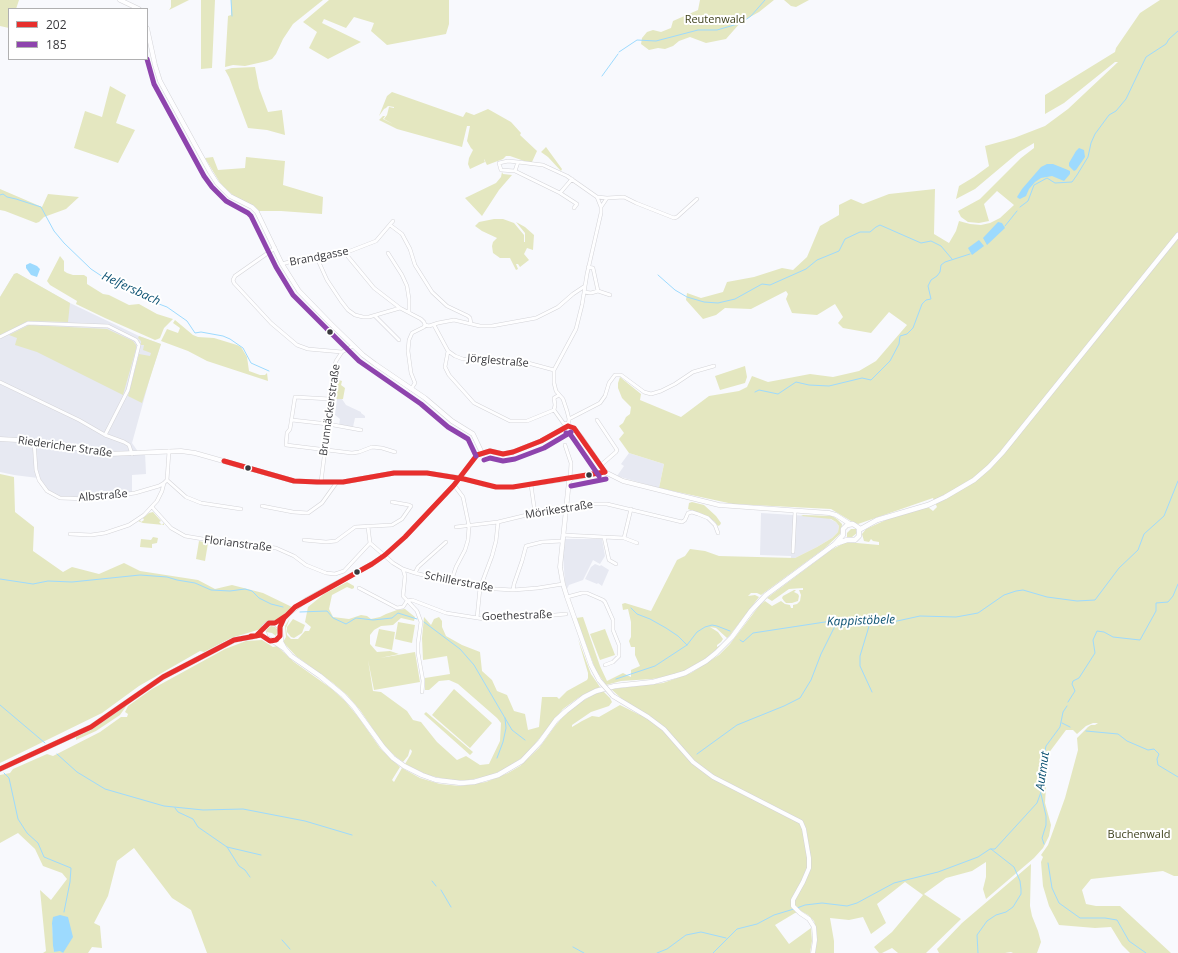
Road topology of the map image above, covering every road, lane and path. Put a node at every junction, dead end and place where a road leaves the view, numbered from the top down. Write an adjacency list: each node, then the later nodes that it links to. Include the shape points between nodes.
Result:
1 (120, 0): 2 (street)
2 (137, 8)
3 (148, 33): 16 (street, via 160,81 210,172 230,196 255,209)
4 (518, 162): 5 (street); 5 (street, via 499,163 501,170); 6 (street, via 543,165)
5 (515, 171): 7 (street)
6 (572, 179): 7 (street); 8 (street)
7 (560, 193): 12 (street, via 577,204)
8 (597, 197): 9 (street); 11 (street)
9 (608, 198): 10 (street, via 624,197 674,218); 11 (street)
10 (697, 199)
11 (601, 207): 21 (street)
12 (574, 208)
13 (392, 221): 14 (street, Brandgasse)
14 (390, 225): 17 (street, Brandgasse, via 376,241); 29 (street, via 402,234 432,292 447,306 468,316)
15 (1178, 235): 83 (main road, via 989,467 974,480 928,505 897,513)
16 (275, 248): 20 (street); 36 (street, via 235,276 234,283 270,323 298,345 308,349)
17 (345, 253): 19 (street, Brandgasse); 26 (street, via 374,288)
18 (388, 253): 27 (street, via 407,286)
19 (316, 258): 20 (street, Brandgasse, via 298,259); 28 (street, via 327,280 348,310 363,317)
20 (282, 264): 34 (street, via 299,291)
21 (588, 267): 22 (street); 23 (street, via 593,268)
22 (585, 286): 24 (street); 29 (street, via 558,308 536,318 492,326)
23 (598, 291): 24 (street); 25 (street)
24 (584, 292): 38 (street, via 576,330)
25 (610, 295)
26 (400, 308): 27 (street); 28 (street)
27 (409, 312): 30 (street, via 421,319)
28 (375, 316): 33 (street)
29 (471, 324): 31 (street, via 454,320)
30 (425, 325): 31 (street); 40 (street, via 412,334 409,340 414,383)
31 (434, 325): 35 (street)
32 (0, 337): 50 (street, via 28,323 108,326 136,340 139,345 128,390)
33 (399, 340)
34 (353, 346): 36 (street, Brunnäckerstraße); 40 (street)
35 (448, 351): 38 (street, Jörglestraße, via 463,358 528,364); 43 (street, via 445,367 449,375 474,403 513,422 527,421)
36 (342, 352): 42 (street, Brunnäckerstraße, via 334,368)
37 (714, 366): 44 (street, via 693,372 662,391 651,394 644,392 621,375 615,375 600,403)
38 (554, 370): 41 (street, via 554,383)
39 (0, 382): 50 (street)
40 (411, 389): 57 (street, via 452,421 474,434)
41 (559, 395): 43 (street, via 554,398); 44 (street, via 563,399)
42 (330, 399): 45 (street, via 294,397); 47 (street, Brunnäckerstraße)
43 (554, 410): 48 (street, via 564,424)
44 (569, 419): 48 (street)
45 (292, 420): 47 (street); 54 (street, via 286,445)
46 (597, 420): 59 (street, via 617,450)
47 (328, 424): 49 (street); 54 (street, Brunnäckerstraße)
48 (568, 425): 57 (street, via 541,441 513,452); 59 (street, via 574,428)
49 (361, 430)
50 (105, 434): 58 (street, via 129,445)
51 (0, 439): 52 (street, Riedericher Straße)
52 (34, 441): 58 (street, Riedericher Straße, via 110,454); 63 (street, Albstraße, via 39,480 47,491 60,498 90,499 135,493)
53 (565, 445): 62 (street, via 571,464)
54 (325, 449): 56 (street, via 352,453 372,447); 64 (street, Brunnäckerstraße)
55 (169, 451): 58 (street, Riedericher Straße); 63 (street); 64 (street, Riedericher Straße, via 195,453 294,480)
56 (395, 452)
57 (482, 452): 61 (street, via 474,458)
58 (132, 454)
59 (601, 465): 60 (street)
60 (605, 472): 62 (street); 74 (street, via 623,481 712,504)
61 (460, 478): 65 (street, Riedericher Straße, via 427,473 394,473); 66 (street); 67 (street, via 496,487)
62 (570, 479): 67 (street); 71 (street)
63 (166, 482): 70 (street); 72 (street, via 186,497 201,503)
64 (321, 482): 65 (street, Riedericher Straße)
65 (337, 482): 69 (street, via 322,503 308,513)
66 (454, 485): 79 (street, via 463,497); 98 (street, via 405,538)
67 (531, 485): 75 (street)
68 (392, 502): 80 (street, via 411,506 402,519 392,525)
69 (262, 506)
70 (152, 507): 85 (street, via 135,521 118,529 105,533); 94 (street, Florianstraße, via 171,528 185,536 276,548 326,573 344,571)
71 (566, 508): 73 (street, Mörikestraße, via 585,504 607,504); 75 (street, Mörikestraße); 86 (street)
72 (241, 509)
73 (631, 509): 84 (street, Mörikestraße, via 682,522 688,513 692,512 708,518); 89 (street)
74 (795, 511): 76 (street, via 829,513); 97 (street)
75 (535, 513): 77 (street, Mörikestraße)
76 (841, 518): 78 (street); 82 (street)
77 (498, 522): 79 (street, Mörikestraße); 105 (street, via 492,556)
78 (850, 524): 82 (main road); 83 (main road)
79 (469, 526): 81 (street, Mörikestraße); 102 (street, via 465,550)
80 (368, 527): 90 (street, via 355,528 336,541); 94 (street)
81 (456, 527)
82 (844, 527): 87 (main road)
83 (858, 528): 91 (main road, via 857,539)
84 (718, 532)
85 (70, 534)
86 (563, 535): 88 (street); 93 (street)
87 (843, 535): 91 (main road); 96 (main road)
88 (604, 537): 89 (street); 99 (street, via 609,560)
89 (624, 538): 95 (street)
90 (304, 540)
91 (847, 540): 96 (main road)
92 (446, 542): 101 (street, via 418,567)
93 (562, 542): 103 (street, via 560,567); 106 (street, via 542,542 526,546)
94 (370, 543): 98 (street)
95 (637, 543)
96 (835, 544): 119 (main road, via 759,601 732,637 706,661 675,676 653,682 614,686 584,697 556,720 522,761 498,775 474,782 436,780 404,766 383,747 342,695)
97 (793, 552)
98 (385, 555): 100 (street, Schillerstraße); 110 (street, via 306,600)
99 (616, 564)
100 (403, 569): 101 (street, Schillerstraße); 108 (street, via 403,596)
101 (415, 573): 102 (street, Schillerstraße)
102 (451, 582): 105 (street, Schillerstraße)
103 (563, 584): 106 (street, Schillerstraße); 107 (street)
104 (359, 588): 108 (street, Goethestraße, via 397,608 403,607)
105 (480, 588): 106 (street, Schillerstraße); 111 (street)
106 (513, 590)
107 (567, 597): 120 (street, via 582,592 605,602 613,620 613,630 619,645 619,656); 123 (street, bridge, via 591,665 599,680 613,696 664,729 693,762 713,777 801,822 809,868 793,900 793,906 809,919 814,927)
108 (407, 601): 111 (street, Goethestraße, via 412,600 446,613); 121 (street, via 417,612 421,622 418,648)
109 (566, 614): 111 (street, Goethestraße, via 522,618)
110 (284, 618): 112 (street); 113 (street)
111 (477, 618)
112 (275, 623): 113 (main road); 114 (main road, via 266,625)
113 (280, 627): 117 (main road)
114 (263, 630): 115 (main road); 116 (main road)
115 (256, 636): 116 (main road); 122 (main road, via 234,640 201,656 163,677 91,727)
116 (264, 636): 118 (main road)
117 (280, 636): 118 (main road); 119 (main road)
118 (273, 641): 119 (main road)
119 (285, 649)
120 (605, 665)
121 (422, 692)
122 (0, 769)
123 (813, 953)

